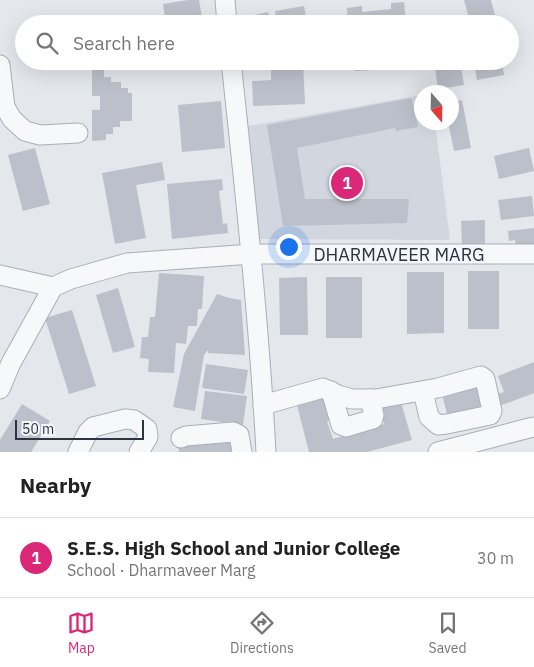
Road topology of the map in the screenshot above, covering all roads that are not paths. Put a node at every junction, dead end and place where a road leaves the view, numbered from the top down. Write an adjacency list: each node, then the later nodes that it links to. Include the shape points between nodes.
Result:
1 (225, 0): 2 (street)
2 (226, 15)
3 (0, 64): 5 (street, via 5,107 25,131 40,135)
4 (232, 70): 6 (street)
5 (78, 133)
6 (252, 254): 7 (street, DHARMAVEER MARG); 9 (street, DHARMAVEER MARG, via 127,263 72,278); 14 (street)
7 (534, 254)
8 (0, 275): 9 (street)
9 (53, 287): 10 (street, via 10,363)
10 (0, 389)
11 (332, 391): 13 (street, via 352,399); 13 (street, via 341,425 346,427 373,418); 14 (street, via 322,388)
12 (423, 391): 13 (street)
13 (370, 399)
14 (263, 405): 20 (street)
15 (534, 427): 21 (street)
16 (177, 446): 19 (street, via 186,436 233,432 239,435)
17 (78, 452): 18 (street, via 93,427 125,419 134,420 147,429 148,437)
18 (139, 452)
19 (242, 452)
20 (266, 452)
21 (438, 452)

